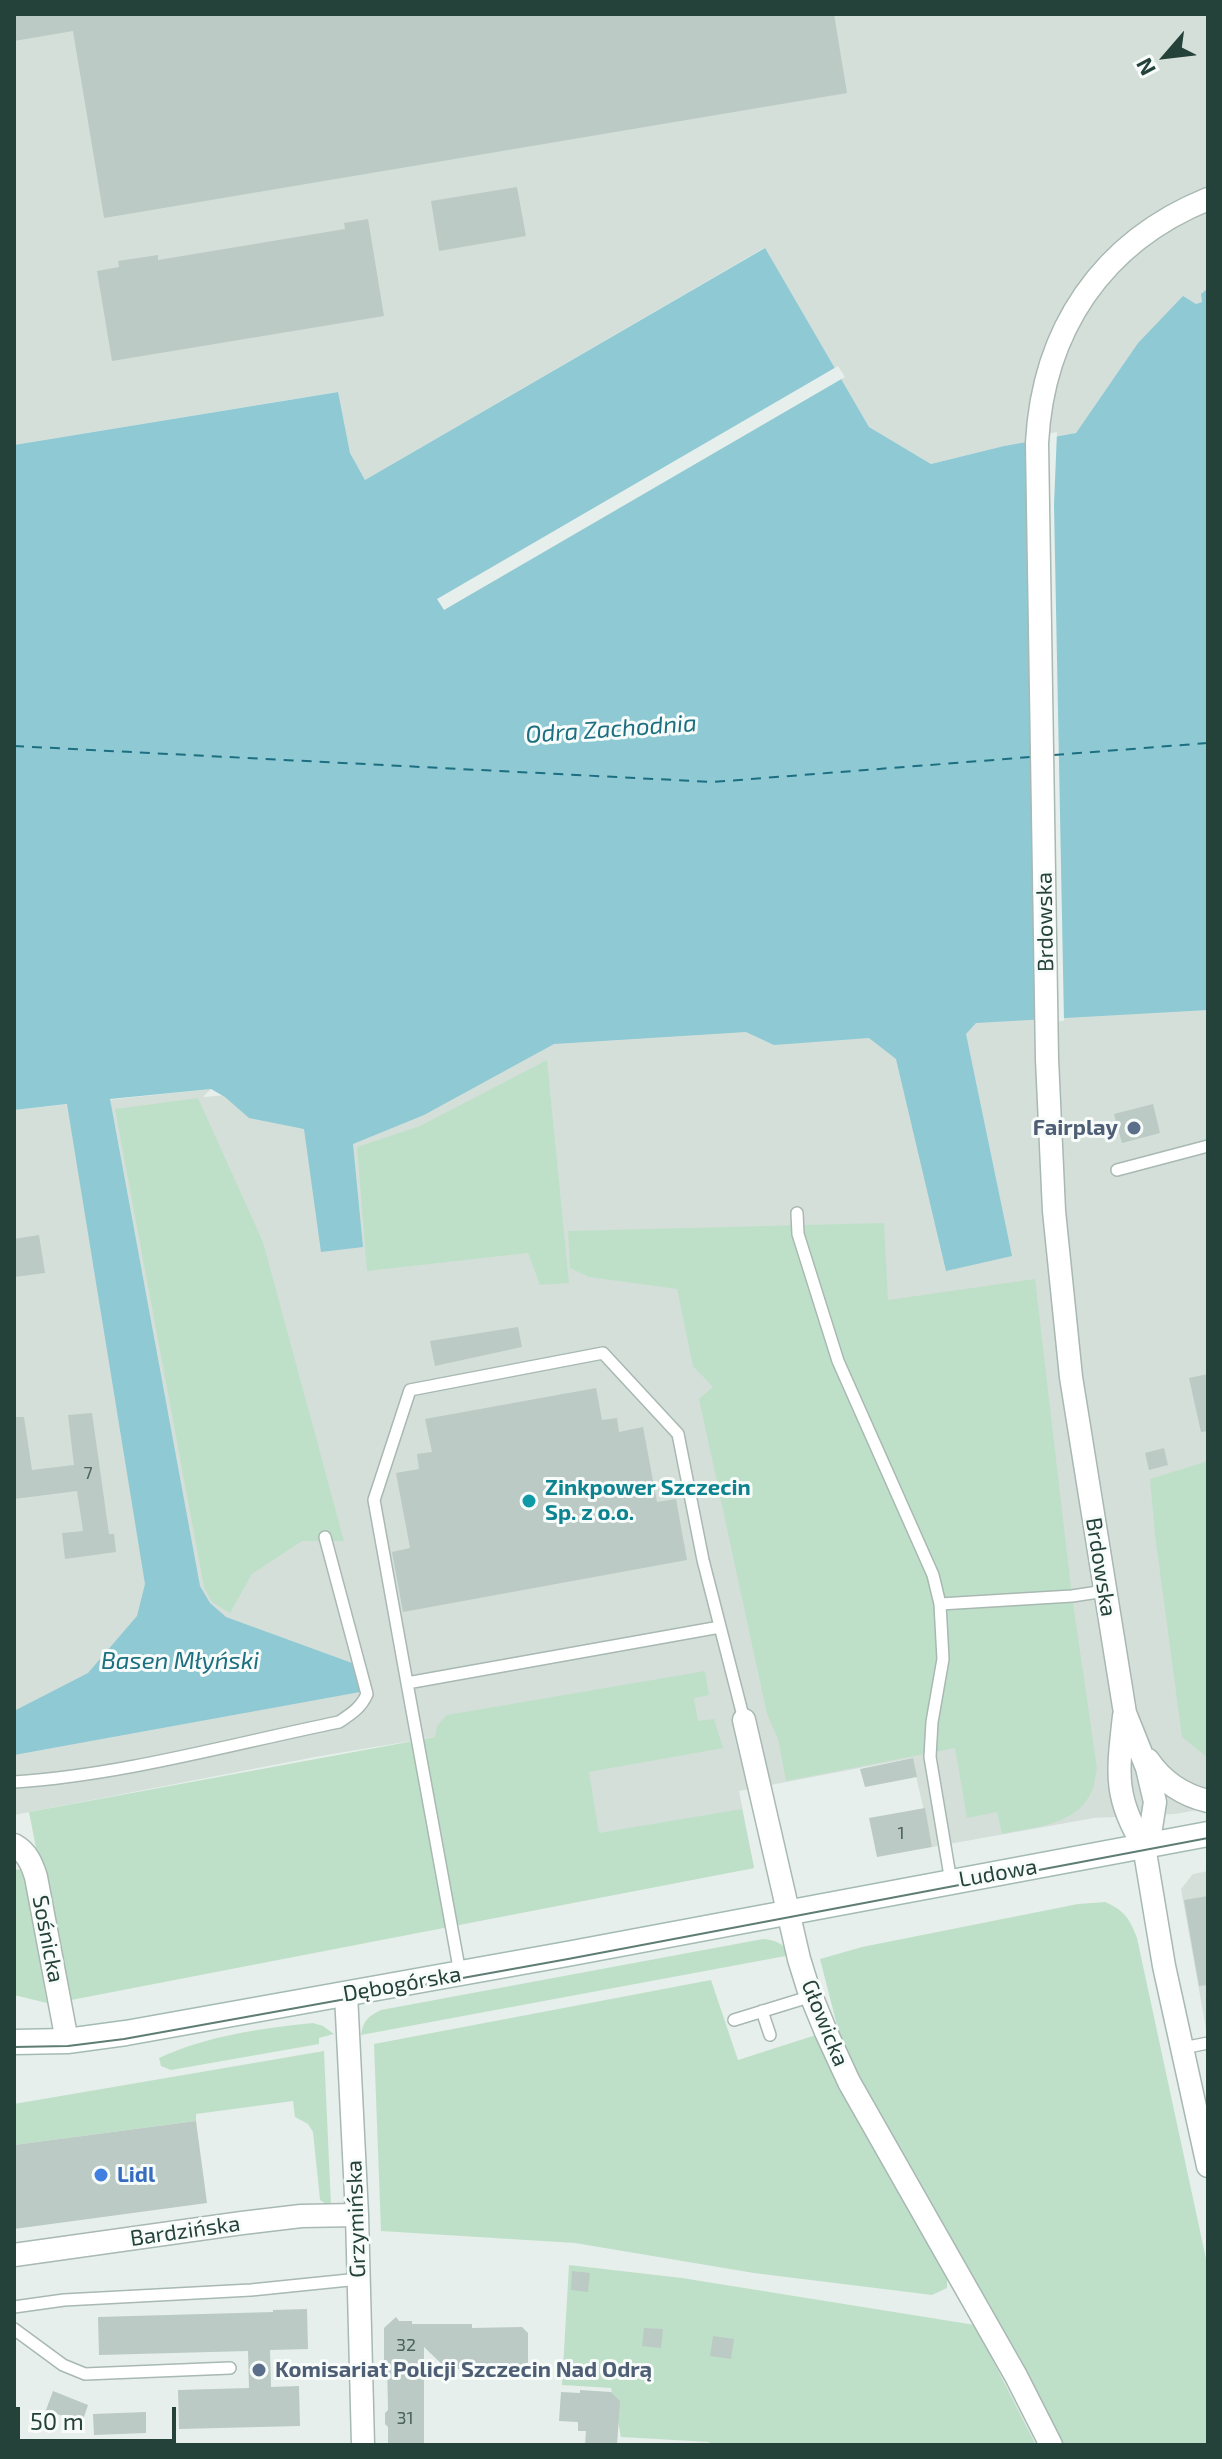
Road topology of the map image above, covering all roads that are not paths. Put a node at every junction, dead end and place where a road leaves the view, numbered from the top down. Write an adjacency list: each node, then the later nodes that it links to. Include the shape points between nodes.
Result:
1 (1208, 199): 6 (street, Brdowska, via 1138,238 1086,293 1053,357 1038,432 1052,1182 1071,1377)
2 (1208, 1146): 3 (lane)
3 (1117, 1170)
4 (797, 1213): 7 (lane, via 798,1234 838,1361 933,1575)
5 (325, 1537): 13 (lane, via 367,1694 352,1714 339,1722 150,1762 64,1779)
6 (1105, 1591): 7 (lane); 10 (street, Brdowska)
7 (940, 1604): 18 (lane, via 943,1659 930,1757)
8 (720, 1627): 9 (lane); 9 (lane, Głowicka, via 678,1434 603,1353 410,1390 374,1500); 11 (lane, Głowicka)
9 (407, 1683): 20 (lane)
10 (1125, 1713): 12 (street, Brdowska); 17 (street, Brdowska, via 1122,1800)
11 (744, 1720): 19 (street, Głowicka)
12 (1137, 1742): 14 (street, Brdowska, via 1170,1784); 17 (street, Brdowska, via 1155,1802)
13 (14, 1782)
14 (1208, 1801)
15 (1208, 1834): 17 (street, Ludowa)
16 (14, 1845): 26 (street, Sośnicka, via 29,1859 36,1877)
17 (1144, 1846): 18 (street, Ludowa); 29 (street)
18 (951, 1882): 19 (street, Ludowa)
19 (788, 1913): 20 (street, Dębogórska); 22 (street, Głowicka)
20 (460, 1974): 21 (street, Dębogórska)
21 (346, 1994): 26 (street, Dębogórska); 32 (street, Grzymińska)
22 (812, 1996): 23 (lane); 39 (street, Głowicka, via 849,2082)
23 (762, 2011): 24 (lane); 25 (lane)
24 (734, 2020)
25 (770, 2035)
26 (67, 2041): 27 (street, Dębogórska); 30 (street)
27 (14, 2042)
28 (1208, 2043): 29 (lane)
29 (1183, 2048): 31 (street)
30 (14, 2052)
31 (1208, 2166)
32 (357, 2215): 33 (street, Bardzińska, via 301,2216); 34 (street, Grzymińska)
33 (14, 2255)
34 (359, 2279): 35 (lane); 38 (street, Grzymińska)
35 (20, 2306): 36 (lane)
36 (19, 2332): 37 (lane, via 63,2365 85,2374)
37 (230, 2368)
38 (363, 2445)
39 (1051, 2445)

